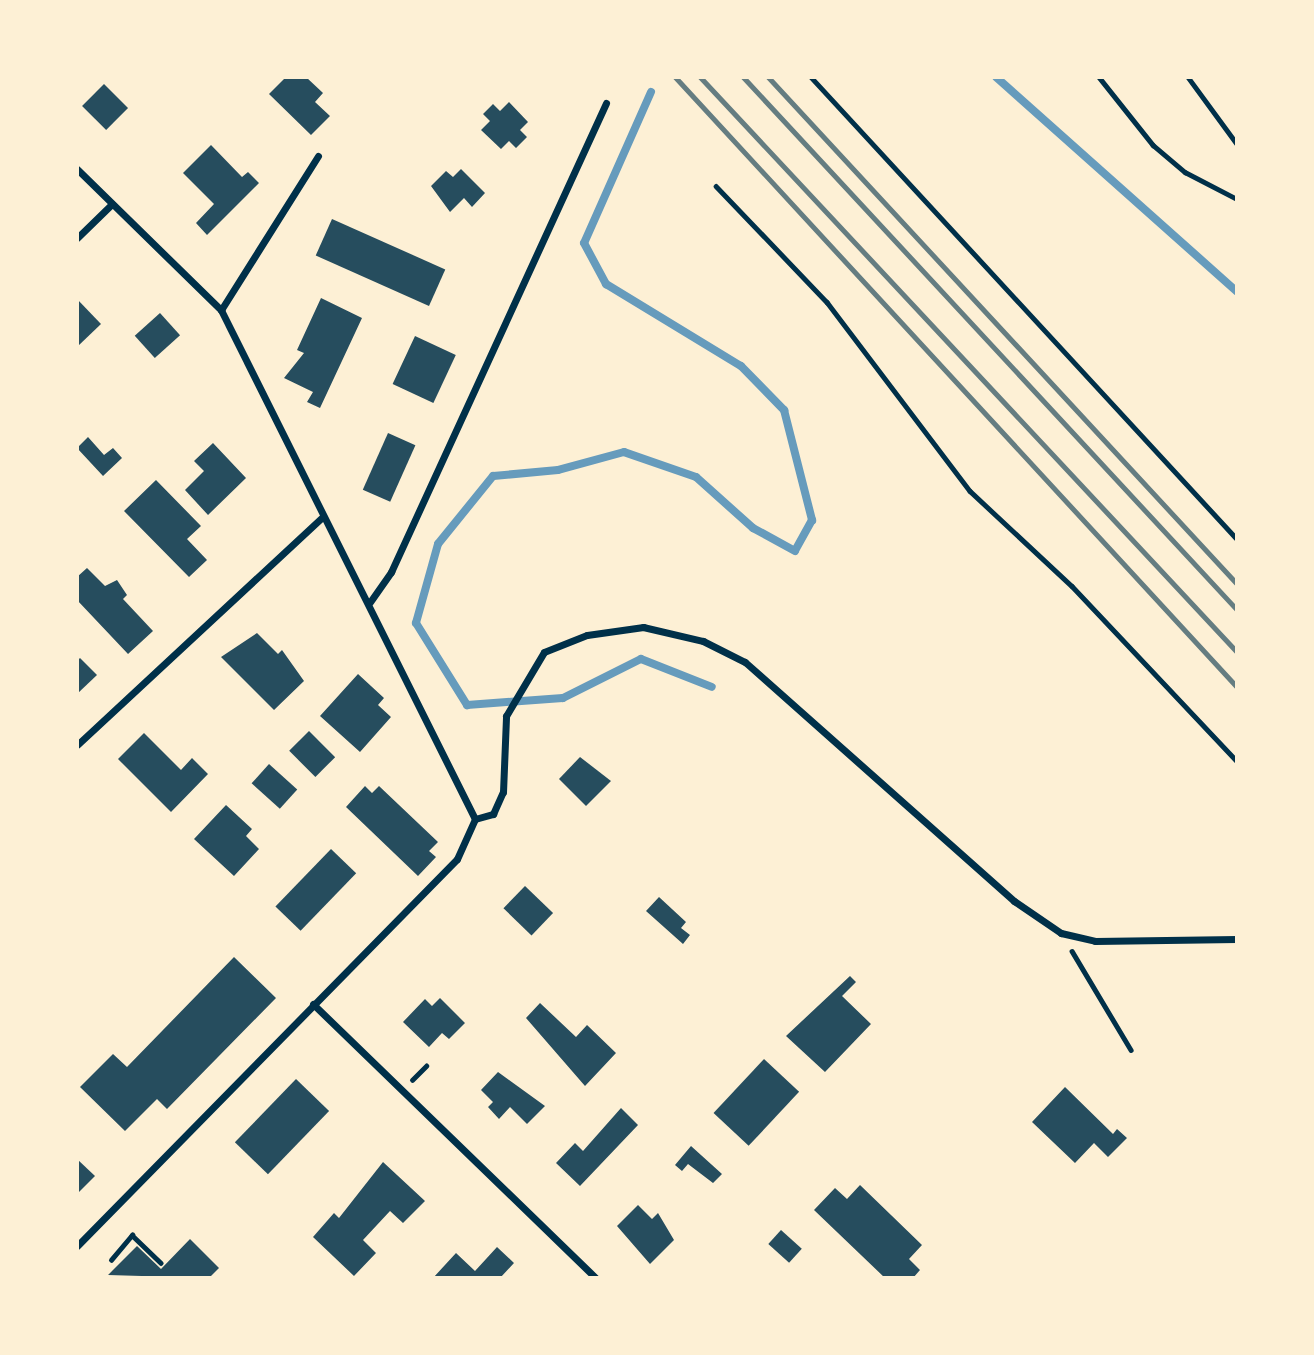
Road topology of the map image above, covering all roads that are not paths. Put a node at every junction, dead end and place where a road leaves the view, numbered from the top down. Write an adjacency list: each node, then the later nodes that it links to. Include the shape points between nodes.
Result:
1 (606, 103): 8 (street, via 391,572)
2 (318, 156): 6 (street)
3 (77, 169): 4 (street)
4 (112, 205): 5 (street); 6 (street)
5 (77, 238)
6 (221, 310): 7 (street)
7 (322, 517): 8 (street); 9 (street)
8 (370, 602): 10 (street)
9 (77, 745)
10 (475, 820): 11 (street, via 493,814 503,792 506,716 523,678 544,652 587,635 643,627 703,641 746,662 793,699 1014,901 1061,933 1095,941); 12 (street, via 457,859)
11 (1237, 939)
12 (313, 1004): 13 (street); 14 (street)
13 (77, 1246)
14 (596, 1278)

